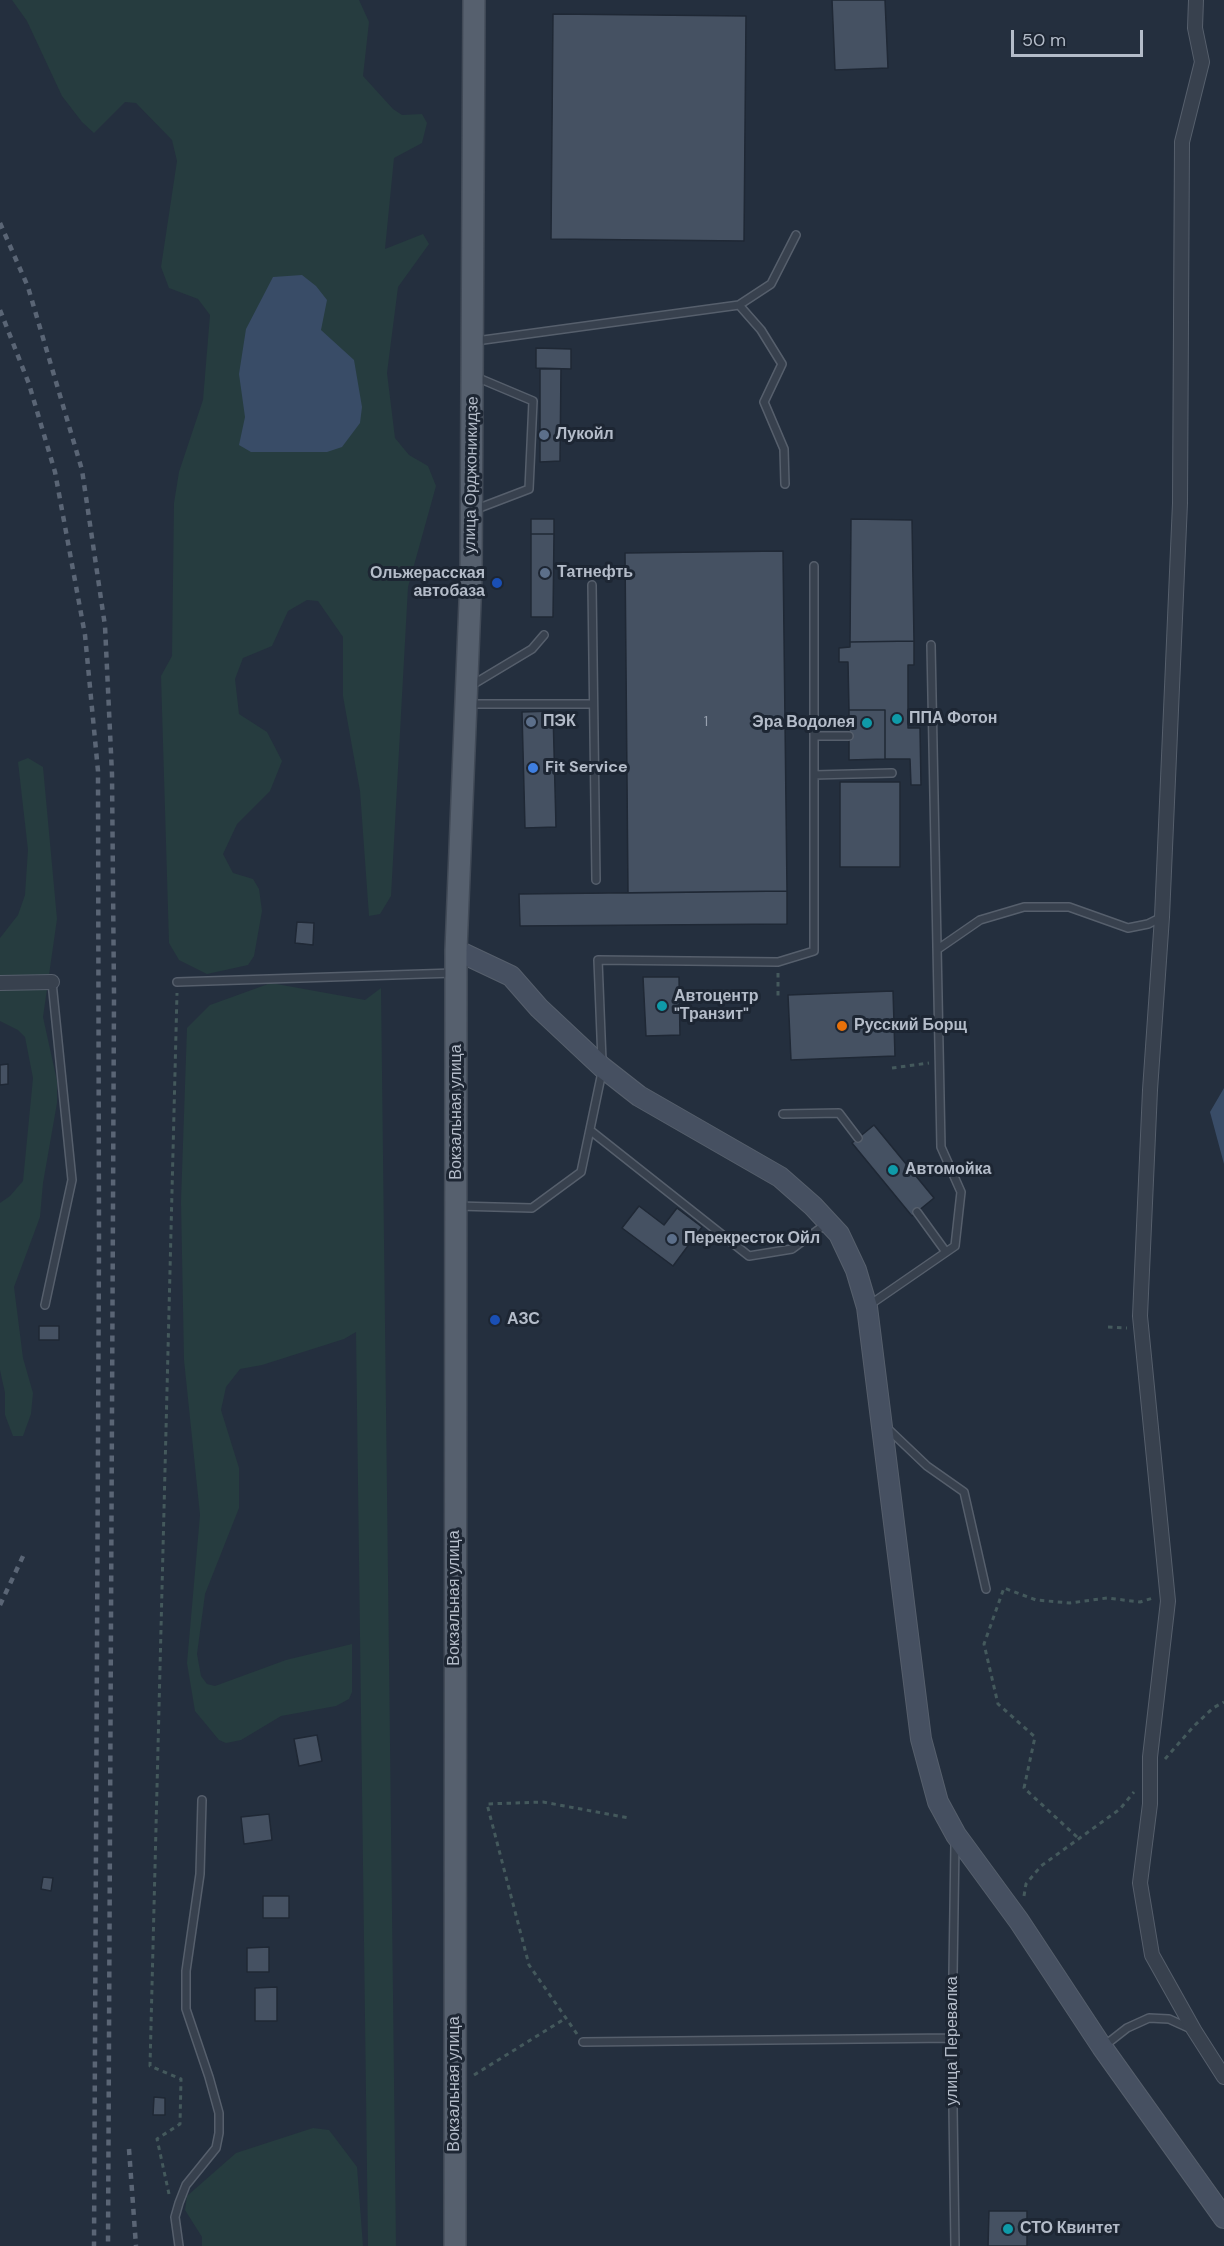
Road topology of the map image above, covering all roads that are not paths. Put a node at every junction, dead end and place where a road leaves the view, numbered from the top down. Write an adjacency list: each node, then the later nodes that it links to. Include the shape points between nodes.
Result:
1 (474, 0): 5 (main road, улица Орджоникидзе)
2 (1196, 0): 20 (street, via 1195,28 1202,62 1182,142 1180,503)
3 (796, 235): 4 (lane, via 771,284)
4 (739, 305): 5 (lane); 7 (lane, via 761,330 782,364 764,402 784,449)
5 (473, 342): 6 (main road, улица Орджоникидзе)
6 (473, 376): 8 (main road, улица Орджоникидзе); 8 (lane, via 533,401 530,489)
7 (785, 484)
8 (472, 511): 13 (main road, улица Орджоникидзе)
9 (814, 566): 15 (lane)
10 (592, 585): 14 (lane)
11 (544, 635): 13 (lane, via 532,650)
12 (931, 645): 21 (lane)
13 (467, 696): 14 (lane); 22 (main road, улица Орджоникидзе)
14 (592, 704): 19 (lane)
15 (815, 736): 16 (lane); 18 (lane)
16 (849, 736)
17 (892, 773): 18 (lane)
18 (814, 775): 27 (lane, via 814,951 778,962 598,960)
19 (596, 880)
20 (1162, 917): 21 (lane, via 1128,928 1068,907 1024,907 980,920); 41 (street, via 1140,1316 1167,1594 1140,1883 1152,1954)
21 (938, 949): 34 (lane, via 941,1147 961,1192 955,1246)
22 (456, 950): 23 (main road, Вокзальная улица); 27 (street, via 511,976)
23 (458, 973): 25 (lane); 31 (main road, Вокзальная улица)
24 (52, 982): 26 (street); 35 (lane, via 72,1180)
25 (177, 982)
26 (0, 983)
27 (602, 1067): 29 (lane); 33 (street, via 639,1096 780,1177)
28 (783, 1114): 30 (lane, via 839,1113)
29 (591, 1131): 31 (lane, via 581,1172 532,1208); 33 (lane, via 749,1256 792,1250)
30 (858, 1137)
31 (456, 1206): 48 (main road, Вокзальная улица)
32 (917, 1212): 34 (lane)
33 (828, 1222): 36 (street, via 839,1234 856,1270)
34 (946, 1252): 36 (lane)
35 (45, 1305)
36 (867, 1307): 37 (street)
37 (882, 1424): 38 (lane, via 927,1466 964,1492); 40 (street, via 921,1739 938,1802)
38 (986, 1589)
39 (202, 1800): 47 (lane, via 201,1874 186,1971 186,2009 219,2113 219,2133 216,2148 186,2185 179,2203)
40 (956, 1835): 42 (lane, улица Перевалка); 44 (street)
41 (1194, 2030): 44 (lane, via 1169,2019 1149,2018 1127,2028); 45 (street)
42 (952, 2038): 43 (lane); 49 (lane, улица Перевалка)
43 (583, 2043)
44 (1102, 2048): 46 (street)
45 (1224, 2077)
46 (1224, 2218)
47 (178, 2246)
48 (455, 2246)
49 (956, 2246)

